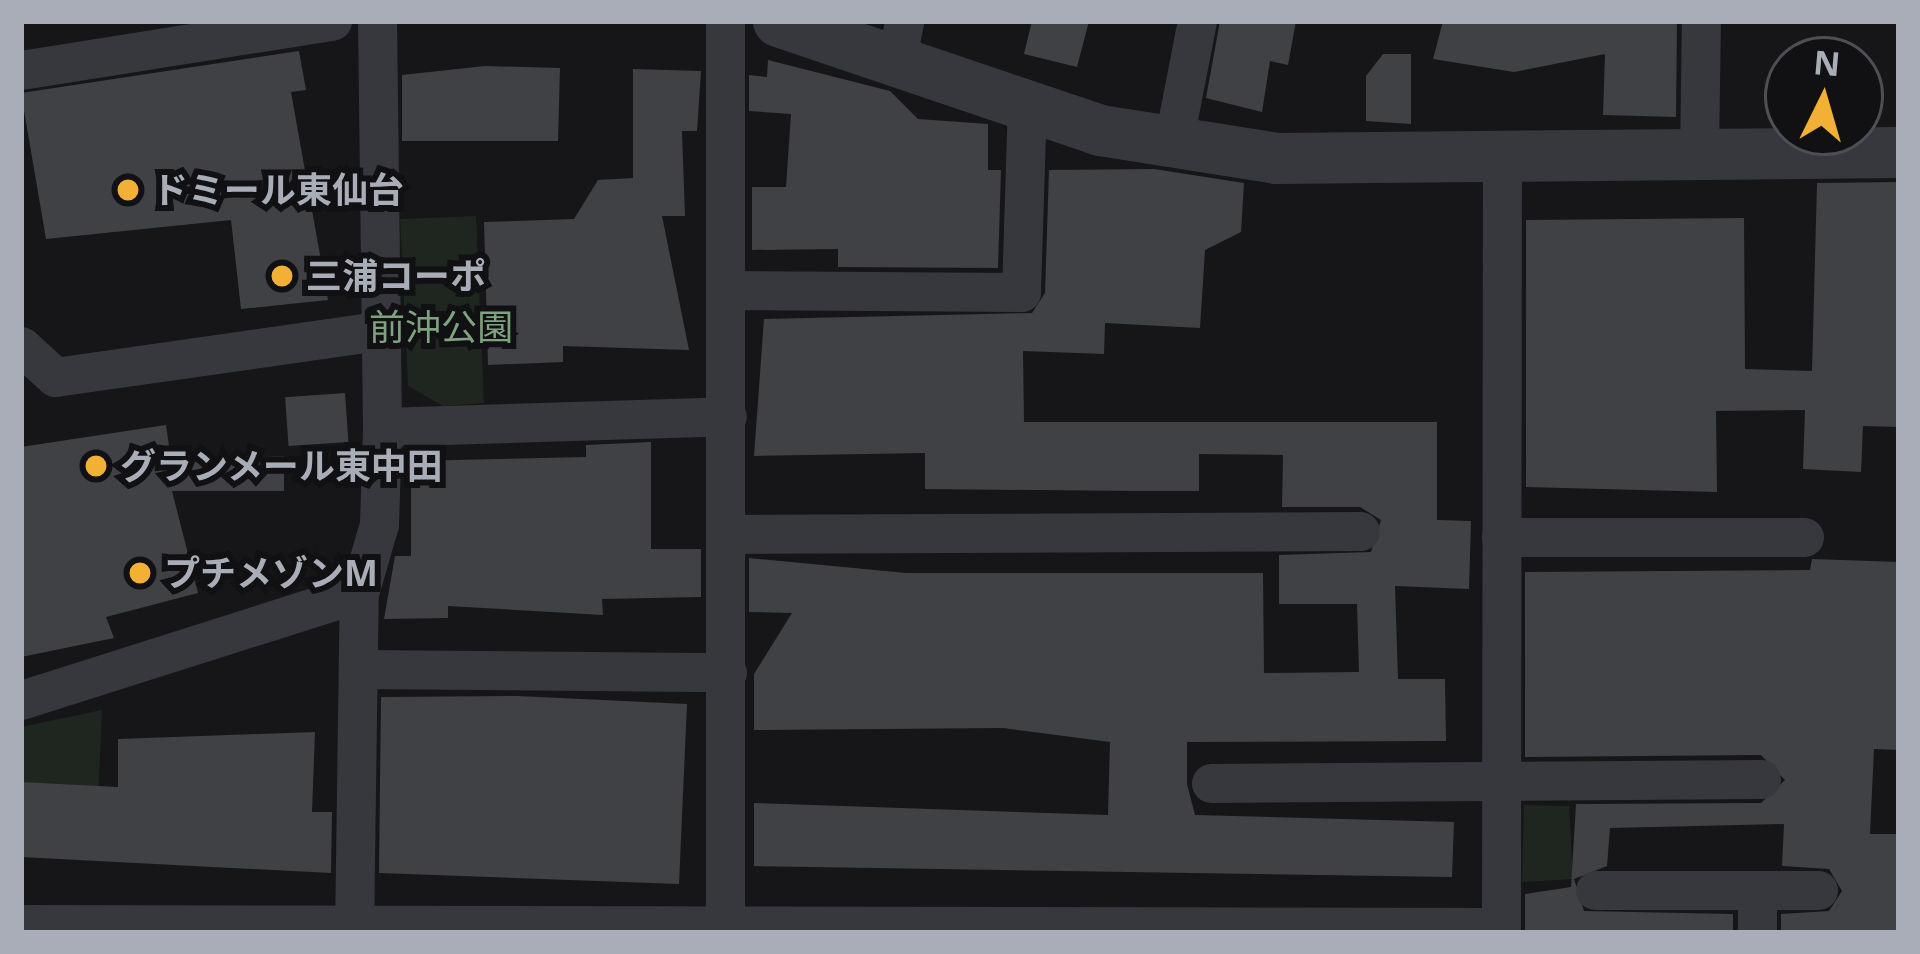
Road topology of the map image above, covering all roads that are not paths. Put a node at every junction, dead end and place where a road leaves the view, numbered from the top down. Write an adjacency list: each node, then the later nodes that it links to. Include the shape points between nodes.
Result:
1 (332, 21): 8 (street)
2 (377, 21): 15 (street)
3 (725, 21): 14 (street)
4 (778, 21): 7 (street)
5 (1197, 21): 10 (street)
6 (1701, 21): 12 (street)
7 (900, 39): 9 (street)
8 (21, 70)
9 (1028, 105): 10 (street); 14 (street, via 1021,292)
10 (1173, 144): 13 (street)
11 (1899, 152): 12 (street)
12 (1700, 158): 13 (street)
13 (1502, 163): 21 (street)
14 (727, 290): 17 (street)
15 (380, 331): 16 (street, via 56,377); 18 (street)
16 (21, 346)
17 (727, 416): 18 (street); 20 (street)
18 (382, 428): 23 (street, via 379,524)
19 (1360, 531): 20 (street)
20 (728, 534): 25 (street)
21 (1502, 537): 22 (street); 28 (street)
22 (1804, 537)
23 (359, 593): 24 (street); 26 (street)
24 (358, 669): 25 (street); 34 (street)
25 (727, 671): 35 (street)
26 (21, 700)
27 (1761, 779): 28 (street)
28 (1501, 782): 29 (street); 36 (street)
29 (1211, 783)
30 (1595, 890): 31 (street)
31 (1757, 890): 32 (street); 37 (street)
32 (1818, 890)
33 (21, 924): 34 (street)
34 (354, 930): 35 (street)
35 (725, 930): 36 (street)
36 (1501, 930)
37 (1757, 933)

